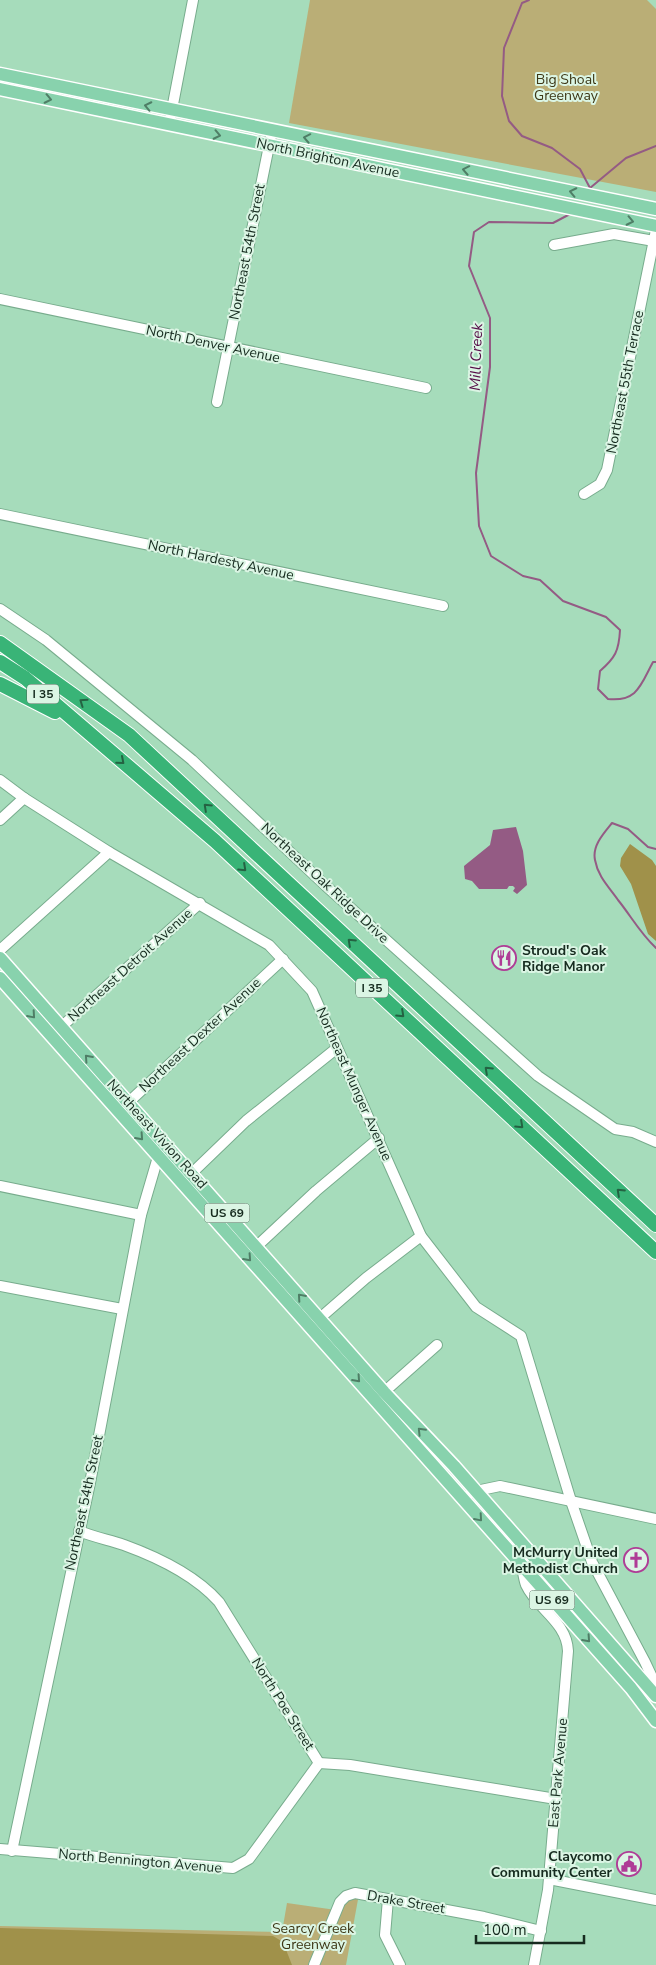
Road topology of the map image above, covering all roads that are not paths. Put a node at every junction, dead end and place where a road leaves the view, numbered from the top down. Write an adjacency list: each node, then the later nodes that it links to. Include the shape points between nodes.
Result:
1 (193, 0): 4 (street)
2 (0, 74): 4 (main road, North Brighton Avenue, one-way to 2)
3 (0, 89): 5 (main road, North Brighton Avenue, one-way to 5)
4 (172, 111): 5 (street); 6 (main road, North Brighton Avenue)
5 (169, 125): 7 (main road, North Brighton Avenue, one-way to 7)
6 (272, 131): 7 (street, Northeast 54th Street); 8 (main road, North Brighton Avenue, one-way to 6)
7 (269, 146): 9 (main road, North Brighton Avenue, one-way to 9); 13 (street, Northeast 54th Street)
8 (656, 209)
9 (656, 228): 10 (street, Northeast 55th Terrace)
10 (654, 241): 11 (street, via 614,234); 16 (street, Northeast 55th Terrace, via 607,470 600,484)
11 (554, 245)
12 (0, 300): 13 (street, North Denver Avenue)
13 (228, 346): 14 (street, North Denver Avenue); 15 (street, Northeast 54th Street)
14 (426, 388)
15 (217, 402)
16 (584, 494)
17 (0, 514): 18 (street, North Hardesty Avenue)
18 (443, 606)
19 (0, 609): 38 (street, Northeast Oak Ridge Drive, via 46,640 192,760 326,886 538,1076 615,1129 633,1132)
20 (0, 643): 43 (highway, I 35, one-way to 20, via 129,735)
21 (0, 662): 23 (highway, I 35, via 25,678)
22 (0, 684): 23 (highway)
23 (84, 729): 46 (highway, I 35, one-way to 46, via 215,841)
24 (0, 780): 25 (street, Northeast Munger Avenue)
25 (24, 798): 26 (street); 27 (street, Northeast Munger Avenue)
26 (0, 820)
27 (109, 852): 28 (street, Northeast Munger Avenue); 29 (street)
28 (200, 903): 31 (street, Northeast Munger Avenue, via 269,945); 33 (street, Northeast Detroit Avenue)
29 (0, 950)
30 (0, 958): 33 (main road, Northeast Vivion Road / US 69)
31 (283, 959): 34 (street, Northeast Munger Avenue, via 312,991); 35 (street, Northeast Dexter Avenue)
32 (0, 978): 36 (main road, Northeast Vivion Road / US 69, one-way to 36)
33 (61, 1027): 35 (main road, Northeast Vivion Road / US 69, one-way to 33)
34 (337, 1048): 37 (street, Northeast Munger Avenue); 40 (street, via 246,1121)
35 (128, 1102): 36 (street, Northeast Dexter Avenue); 40 (main road, Northeast Vivion Road / US 69)
36 (118, 1112): 39 (main road, Northeast Vivion Road / US 69, one-way to 39)
37 (379, 1138): 44 (street, Northeast Munger Avenue); 45 (street)
38 (656, 1142)
39 (158, 1157): 42 (street, Northeast 54th Street); 53 (main road, Northeast Vivion Road / US 69, one-way to 53)
40 (191, 1174): 45 (main road, Northeast Vivion Road / US 69)
41 (0, 1186): 42 (street)
42 (141, 1214): 48 (street, Northeast 54th Street)
43 (656, 1225)
44 (421, 1236): 49 (street); 54 (street, Northeast Munger Avenue, via 476,1307 520,1336)
45 (257, 1246): 49 (main road, Northeast Vivion Road / US 69, one-way to 45)
46 (656, 1252)
47 (0, 1286): 48 (street)
48 (122, 1309): 56 (street, Northeast 54th Street)
49 (320, 1318): 51 (main road, Northeast Vivion Road / US 69)
50 (437, 1345): 51 (street)
51 (384, 1392): 52 (main road, Northeast Vivion Road / US 69, one-way to 51)
52 (476, 1491): 53 (street); 54 (street, via 500,1486); 58 (main road, US 69)
53 (462, 1498): 57 (main road, US 69, one-way to 57)
54 (571, 1501): 55 (street); 58 (street, Northeast Munger Avenue, via 592,1562 652,1677)
55 (656, 1518)
56 (79, 1531): 60 (street, North Poe Street, via 123,1544 191,1576 209,1591); 63 (street, Northeast 54th Street)
57 (522, 1566): 59 (main road, US 69, one-way to 59, via 632,1688); 61 (street, East Park Avenue, via 526,1585 563,1632 568,1651)
58 (655, 1694)
59 (656, 1721)
60 (320, 1763): 61 (street, North Poe Street, via 350,1765); 63 (street, North Bennington Avenue, via 249,1860 233,1868)
61 (556, 1799): 64 (street, East Park Avenue)
62 (0, 1849): 63 (street, North Bennington Avenue)
63 (12, 1851)
64 (549, 1879): 66 (street); 67 (street, East Park Avenue)
65 (388, 1898): 67 (street, Drake Street); 68 (street, Drake Street, via 355,1893 346,1896 340,1902); 69 (street, via 386,1935)
66 (656, 1900)
67 (541, 1930): 70 (street, East Park Avenue)
68 (314, 1965)
69 (400, 1965)
70 (534, 1965)

